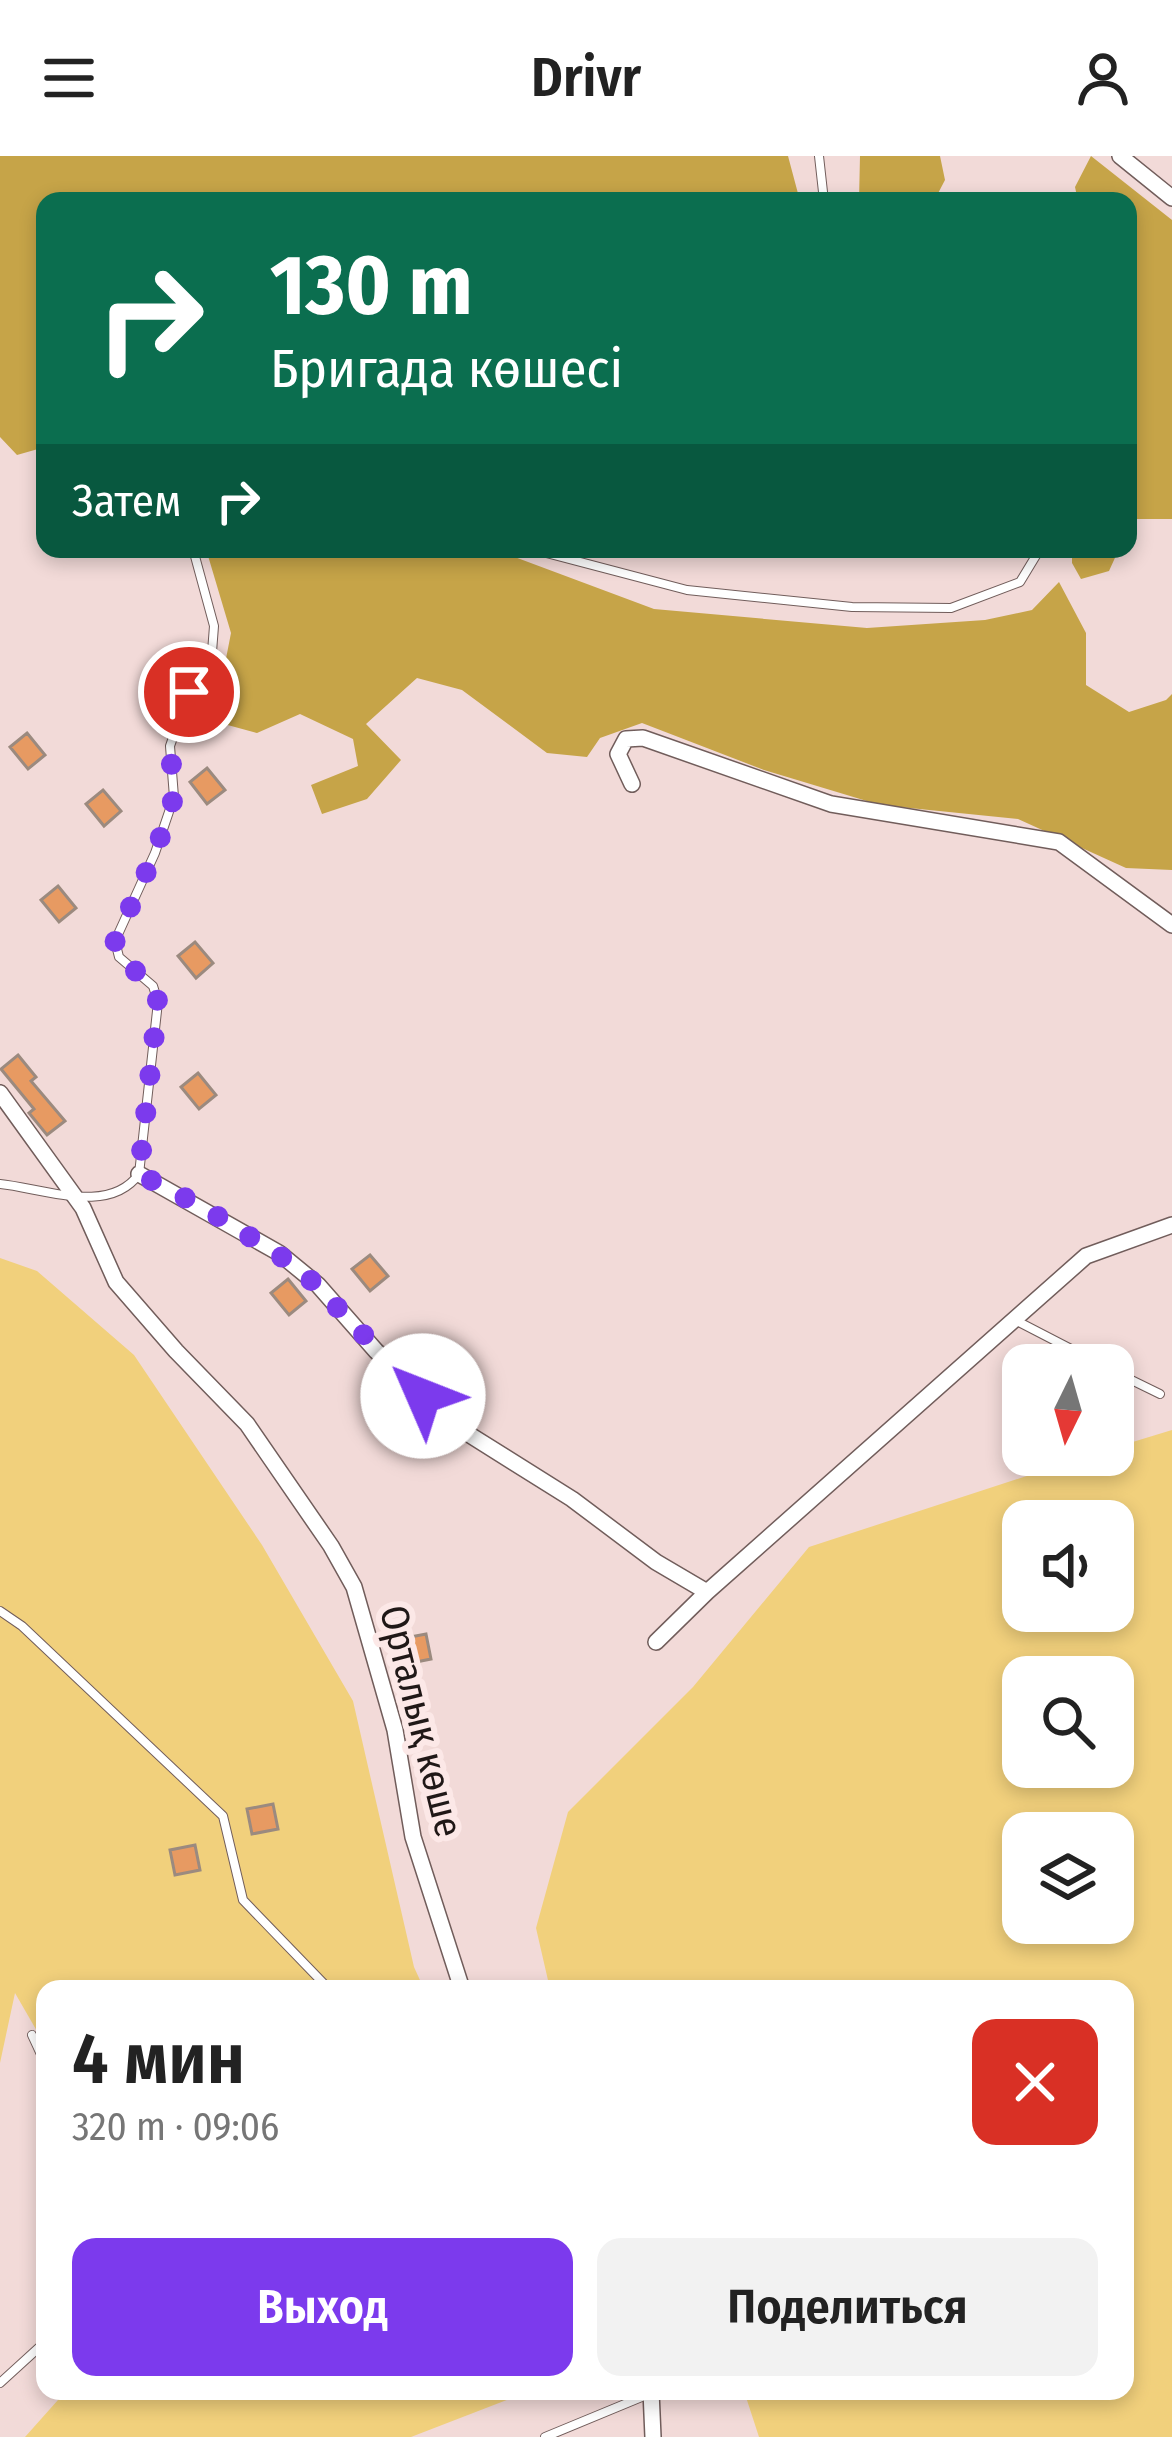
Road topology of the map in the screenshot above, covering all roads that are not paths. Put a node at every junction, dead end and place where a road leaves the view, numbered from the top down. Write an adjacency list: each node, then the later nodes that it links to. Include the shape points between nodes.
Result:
1 (819, 156): 3 (lane)
2 (1120, 156): 4 (street)
3 (823, 192)
4 (1172, 198)
5 (195, 558): 11 (lane, via 214,626 212,652 170,746 174,797 115,941 158,1002)
6 (565, 558): 7 (lane, via 687,590 931,608 1020,582)
7 (1035, 558)
8 (632, 784): 9 (street, via 618,754 626,739 644,738 831,804 1059,842)
9 (1172, 924)
10 (0, 1093): 13 (street, Орталық көше)
11 (139, 1174): 13 (lane, via 118,1192); 19 (street, via 279,1252 462,1430)
12 (0, 1184): 13 (lane)
13 (74, 1196): 23 (street, Орталық көше, via 116,1282 247,1424 355,1587 395,1730 413,1837)
14 (1172, 1225): 15 (street, via 1086,1256)
15 (1013, 1320): 16 (lane); 19 (street)
16 (1060, 1344)
17 (1134, 1381): 18 (lane)
18 (1160, 1394)
19 (707, 1592): 21 (street)
20 (0, 1611): 22 (lane, via 223,1816 243,1900)
21 (656, 1642)
22 (320, 1980)
23 (459, 1980)
24 (32, 2035): 25 (lane)
25 (36, 2044)
26 (36, 2350): 27 (lane)
27 (0, 2383)
28 (632, 2400): 30 (lane)
29 (651, 2400): 31 (street)
30 (544, 2437)
31 (653, 2437)

